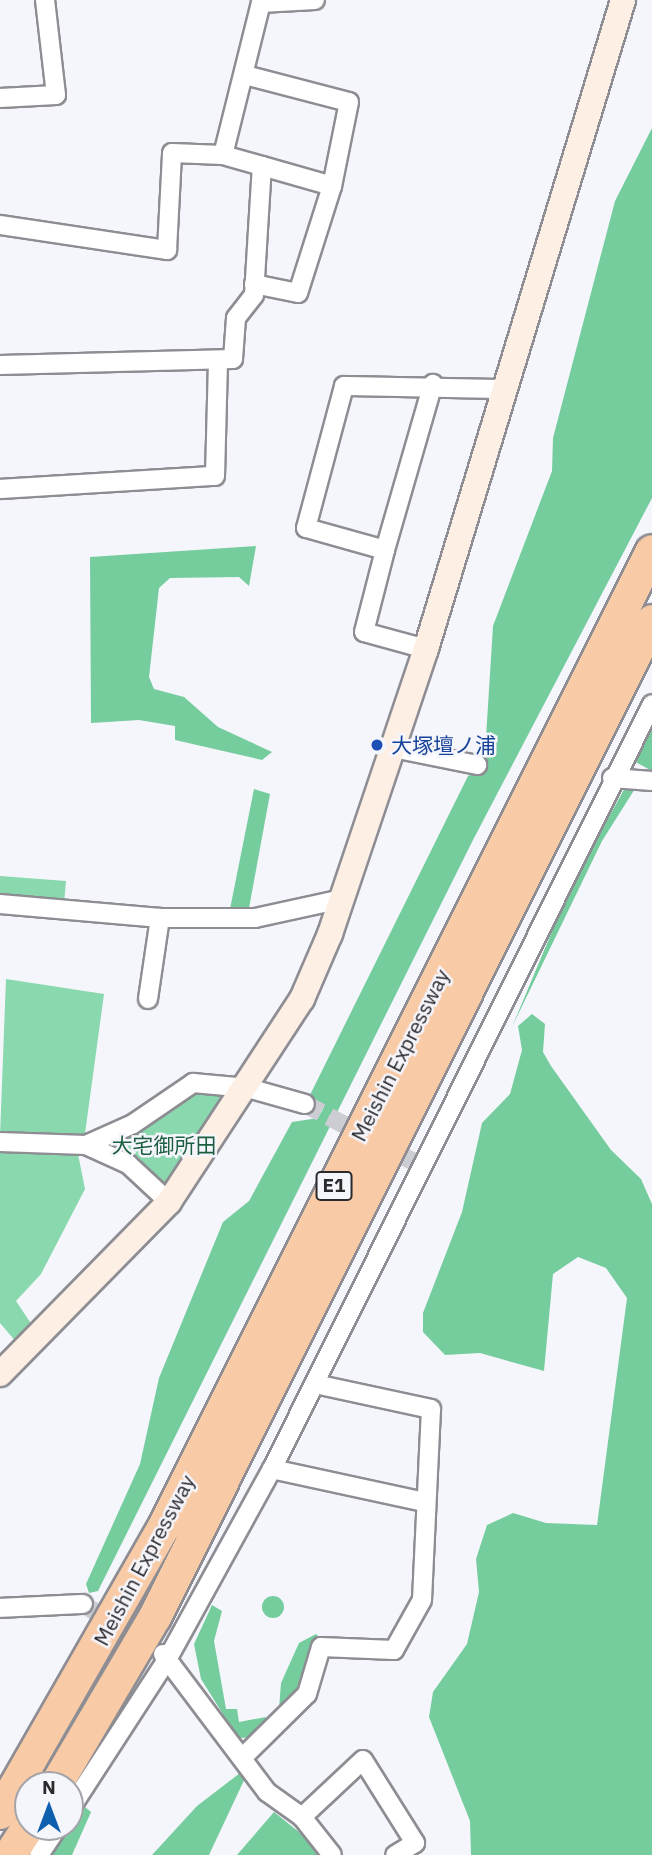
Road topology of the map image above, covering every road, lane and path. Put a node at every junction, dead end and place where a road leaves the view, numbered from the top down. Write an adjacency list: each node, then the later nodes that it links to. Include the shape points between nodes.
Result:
1 (45, 0): 5 (street, via 56,95)
2 (315, 0): 4 (street, via 261,2)
3 (623, 0): 14 (street)
4 (245, 75): 6 (street); 8 (street, via 349,102)
5 (0, 98)
6 (223, 155): 7 (street); 9 (street, via 172,153 167,250)
7 (262, 166): 8 (street); 10 (street)
8 (332, 186): 10 (street, via 298,293)
9 (0, 225)
10 (254, 284): 11 (street, via 236,318 233,359)
11 (218, 361): 12 (street); 16 (street, via 215,476)
12 (0, 365)
13 (433, 384): 14 (street); 17 (street); 17 (street, via 344,386 306,528)
14 (502, 388): 20 (street)
15 (0, 479): 16 (street)
16 (0, 489)
17 (385, 550): 20 (street, via 364,632)
18 (652, 551): 45 (highway, Meishin Expressway / E1, via 164,1527)
19 (652, 621): 43 (highway, Meishin Expressway / E1, via 155,1617)
20 (426, 649): 22 (street)
21 (652, 704): 24 (street)
22 (393, 748): 23 (street); 26 (street)
23 (477, 765)
24 (612, 778): 25 (street); 36 (street, via 416,1163)
25 (652, 780)
26 (342, 899): 28 (street, via 255,918); 30 (street, via 302,999)
27 (0, 904): 28 (street)
28 (160, 918): 29 (street)
29 (148, 999)
30 (247, 1088): 31 (street); 33 (street, via 193,1083 132,1124); 34 (street)
31 (305, 1104)
32 (0, 1142): 33 (street)
33 (86, 1145): 34 (street, via 128,1164)
34 (169, 1202): 35 (street, via 106,1274)
35 (0, 1374)
36 (315, 1384): 37 (street); 38 (street, via 430,1409)
37 (272, 1469): 38 (street); 41 (street)
38 (425, 1502): 42 (street, via 422,1600 394,1650 321,1647 307,1694)
39 (83, 1604): 40 (street)
40 (0, 1608)
41 (165, 1656): 42 (street); 44 (street)
42 (242, 1758): 46 (street, via 267,1792)
43 (65, 1771)
44 (84, 1786)
45 (0, 1813)
46 (302, 1817): 47 (street); 48 (street, via 363,1760 415,1843)
47 (332, 1855)
48 (395, 1855)

